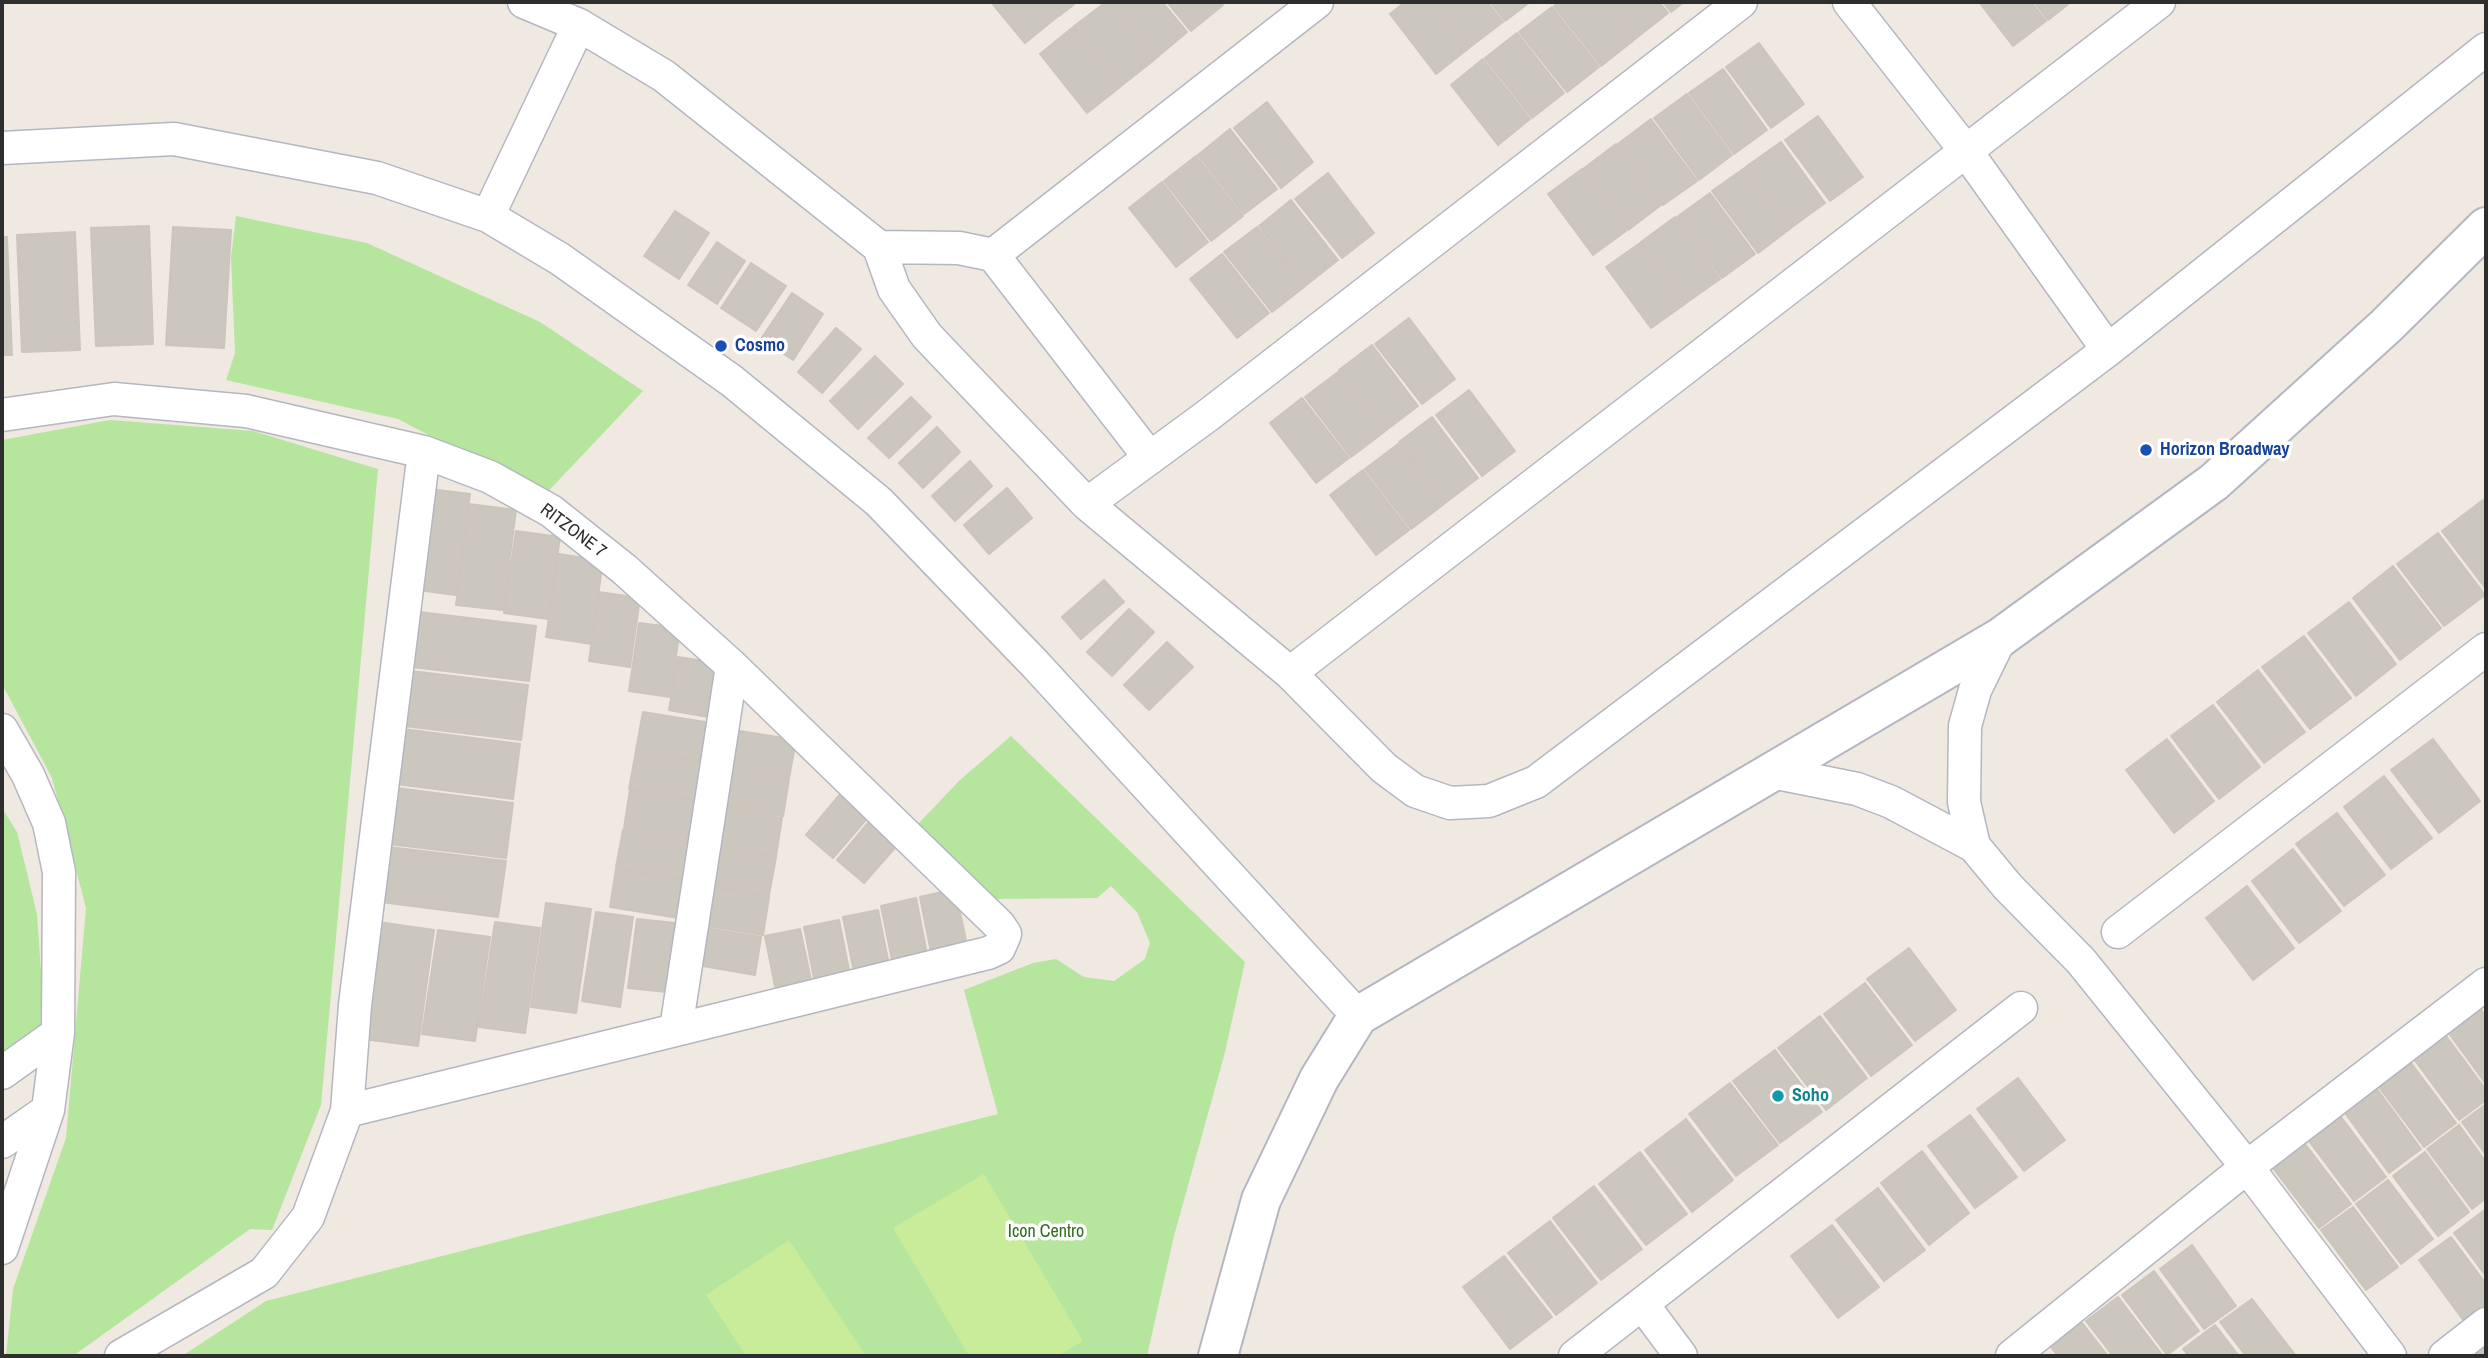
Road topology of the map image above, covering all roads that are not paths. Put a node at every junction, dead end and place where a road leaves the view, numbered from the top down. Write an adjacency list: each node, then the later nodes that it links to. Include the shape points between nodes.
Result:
1 (524, 2): 6 (street)
2 (1317, 2): 13 (street)
3 (1741, 2): 17 (street)
4 (1849, 2): 9 (street)
5 (2159, 2): 9 (street)
6 (579, 25): 10 (street); 12 (street, via 664,76)
7 (2486, 49): 14 (street)
8 (2, 148): 10 (street, via 174,139 377,178)
9 (1966, 151): 14 (street); 22 (street)
10 (488, 216): 29 (street, via 560,258 732,381 879,502 1035,664)
11 (2486, 227): 19 (street, via 2386,326 2214,482)
12 (879, 247): 13 (street, via 959,248); 18 (street, via 894,289 927,336)
13 (993, 255): 17 (street)
14 (2108, 350): 22 (street, via 1536,782 1489,801 1450,803 1415,791 1384,768)
15 (2, 415): 16 (street, RITZONE 7, via 114,399 246,411)
16 (424, 452): 21 (street, RITZONE 7, via 490,477 551,511); 34 (street, via 357,992)
17 (1150, 458): 18 (street)
18 (1087, 504): 22 (street)
19 (2000, 637): 24 (street); 25 (street, via 1975,690 1965,726 1964,802)
20 (2486, 649): 26 (street)
21 (732, 666): 30 (street); 30 (street, RITZONE 7, via 999,925 1004,941 988,953)
22 (1290, 673)
23 (2, 730): 31 (street, via 49,823 59,872)
24 (1772, 772): 25 (street, via 1857,789); 29 (street)
25 (1974, 846): 36 (street, via 2081,961)
26 (2118, 932)
27 (2486, 984): 36 (street)
28 (2021, 1008): 38 (street)
29 (1358, 1016): 41 (street, via 1319,1079 1261,1200)
30 (676, 1029): 34 (street)
31 (58, 1032): 32 (street); 33 (street)
32 (2, 1073)
33 (48, 1110): 35 (street); 37 (street)
34 (347, 1111): 40 (street, via 308,1217 264,1273)
35 (2, 1142)
36 (2248, 1167): 44 (street); 45 (street)
37 (2, 1248)
38 (1643, 1305): 42 (street); 43 (street)
39 (2486, 1324): 46 (street)
40 (121, 1356)
41 (1218, 1356)
42 (1574, 1356)
43 (1681, 1356)
44 (2012, 1356)
45 (2390, 1356)
46 (2445, 1356)

